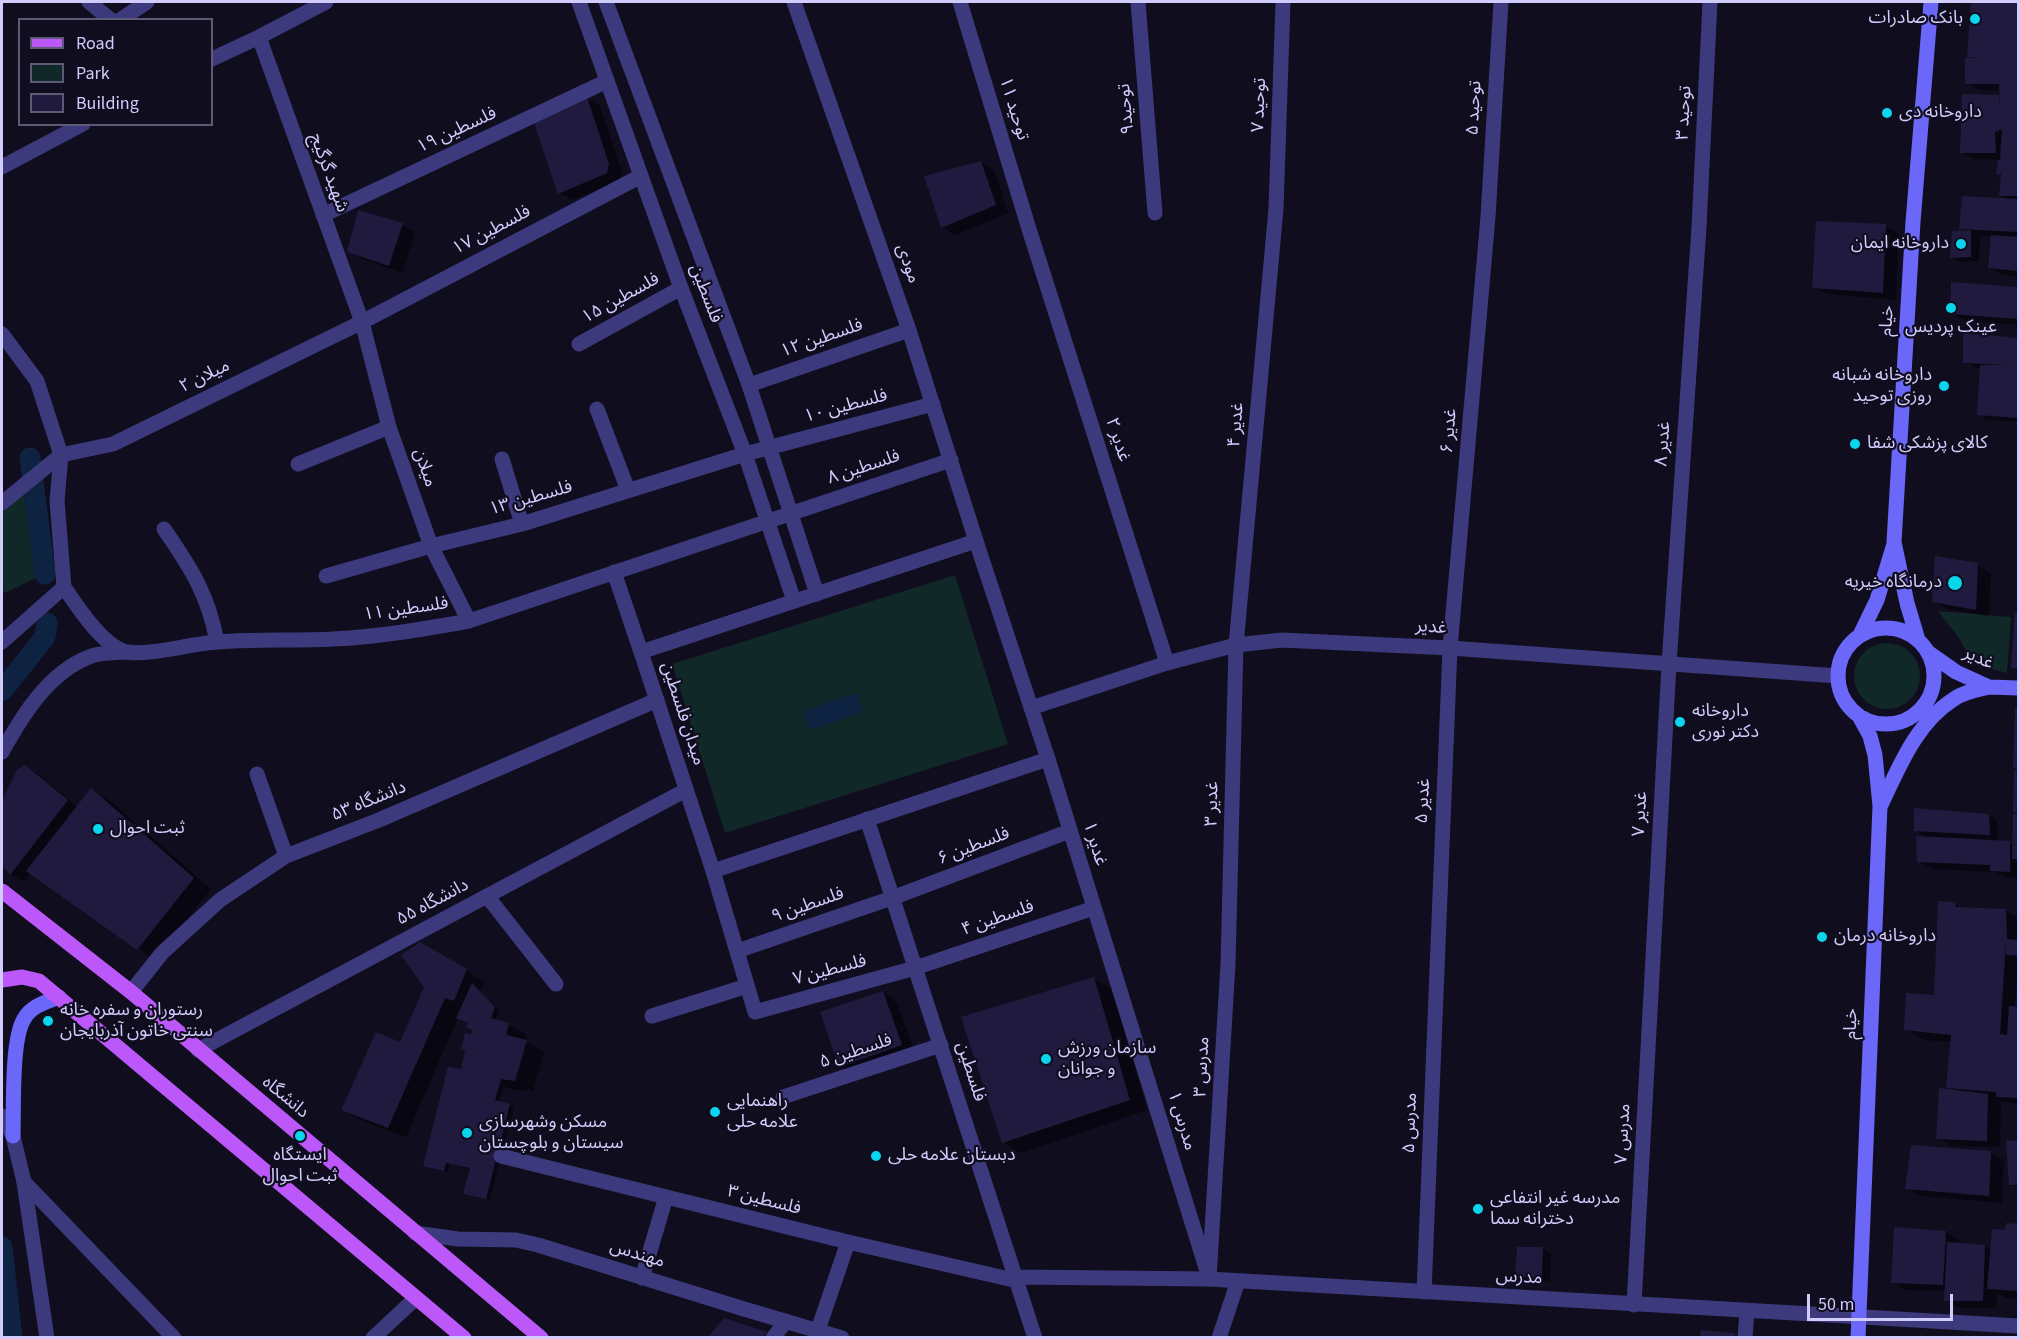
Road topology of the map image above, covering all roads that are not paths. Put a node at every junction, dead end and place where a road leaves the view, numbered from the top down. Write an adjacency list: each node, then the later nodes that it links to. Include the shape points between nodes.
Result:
1 (89, 2): 13 (street)
2 (147, 2): 14 (street)
3 (326, 2): 15 (street)
4 (579, 2): 17 (street, فلسطین)
5 (606, 2): 32 (street, فلسطین)
6 (794, 2): 29 (street, مودی)
7 (960, 2): 26 (street, توحید ۱۱)
8 (1138, 2): 22 (street, توحید۹)
9 (1283, 2): 21 (street, توحید ۷)
10 (1501, 2): 24 (street, توحید ۵)
11 (1710, 2): 25 (street, توحید ۳)
12 (1931, 2): 49 (main road, خیام)
13 (109, 18)
14 (123, 18)
15 (259, 37): 16 (street); 23 (street, شهید گرگیج)
16 (213, 59)
17 (607, 81): 20 (street, فلسطین); 23 (street, فلسطین ۱۹)
18 (79, 126): 19 (street)
19 (2, 167)
20 (641, 176): 27 (street, فلسطین); 28 (street, فلسطین ۱۷)
21 (1276, 209): 60 (street, غدیر ۴)
22 (1155, 213)
23 (322, 215): 28 (street, شهید گرگیج)
24 (1488, 216): 62 (street, غدیر ۶)
25 (1699, 227): 66 (street, غدیر ۸)
26 (1029, 229): 65 (street, غدیر ۲)
27 (681, 288): 31 (street, فلسطین ۱۵); 37 (street, فلسطین)
28 (362, 322): 35 (street, میلان); 38 (street, میلان ۲, via 113,444)
29 (909, 330): 32 (street, فلسطین ۱۲); 33 (street, مودی)
30 (2, 334): 38 (street, via 37,381)
31 (579, 344)
32 (748, 385): 36 (street, فلسطین)
33 (933, 404): 36 (street, فلسطین ۱۰); 40 (street, مودی)
34 (597, 410): 42 (street)
35 (389, 426): 41 (street); 50 (street, میلان)
36 (768, 447): 37 (street, فلسطین ۱۰); 44 (street, فلسطین)
37 (745, 453): 42 (street, فلسطین ۱۳); 45 (street, فلسطین)
38 (61, 455): 43 (street); 53 (street, via 57,501)
39 (502, 459): 46 (street)
40 (951, 460): 44 (street, فلسطین ۸); 48 (street, مودی)
41 (298, 464)
42 (628, 490): 46 (street, فلسطین ۱۳)
43 (2, 503)
44 (790, 513): 45 (street, فلسطین ۸); 54 (street, فلسطین)
45 (767, 520): 51 (street, فلسطین ۱۱); 55 (street, فلسطین)
46 (522, 524): 50 (street, فلسطین ۱۳)
47 (164, 529): 59 (street, via 195,574 208,604)
48 (976, 540): 54 (street, میدان فلسطین); 71 (street)
49 (1894, 542): 57 (main road, via 1876,600); 61 (main road, خیام, via 1907,603)
50 (431, 546): 52 (street, فلسطین ۱۳); 56 (street, میلان)
51 (614, 572): 56 (street, فلسطین ۱۱); 64 (street)
52 (326, 576)
53 (64, 587): 58 (street); 63 (street, via 107,641)
54 (817, 594): 55 (street, میدان فلسطین)
55 (794, 601): 64 (street, میدان فلسطین)
56 (469, 621): 59 (street, فلسطین ۱۱, via 333,639)
57 (1860, 635): 61 (main road, via 1890,627 1905,631); 67 (main road, via 1848,646)
58 (2, 642)
59 (217, 642): 63 (street, فلسطین ۱۱)
60 (1236, 645): 62 (street, غدیر, via 1294,640); 65 (street, غدیر); 89 (street, غدیر ۳)
61 (1923, 646): 68 (main road, غدیر, via 1956,672); 72 (main road, via 1933,667 1934,682 1918,711 1888,724)
62 (1450, 648): 66 (street, غدیر); 88 (street, غدیر ۵)
63 (126, 652): 73 (street, فلسطین ۱۱, via 91,655 71,665 46,687 20,719)
64 (641, 652): 70 (street, میدان فلسطین)
65 (1167, 663): 71 (street, غدیر)
66 (1669, 664): 67 (street, غدیر); 90 (street, غدیر ۷)
67 (1838, 676): 72 (main road, via 1847,705)
68 (1989, 687): 69 (main road, غدیر); 77 (main road, via 1954,698 1935,714 1905,754)
69 (2019, 688)
70 (657, 700): 76 (street, میدان فلسطین); 80 (street, دانشگاه ۵۳)
71 (1031, 708): 74 (street)
72 (1859, 716): 77 (main road, خیام, via 1875,755)
73 (2, 752)
74 (1048, 759): 78 (street); 79 (street, غدیر ۱)
75 (257, 774): 80 (street)
76 (686, 790): 81 (street, میدان فلسطین); 83 (street, دانشگاه ۵۵)
77 (1880, 806): 117 (main road, خیام)
78 (867, 819): 81 (street); 84 (street, فلسطین)
79 (1070, 831): 84 (street, فلسطین ۶); 85 (street, غدیر ۱)
80 (286, 856): 95 (street, دانشگاه ۵۳, via 220,900 162,953)
81 (713, 871): 87 (street, میدان فلسطین)
82 (2, 891): 95 (main road, دانشگاه)
83 (487, 896): 93 (street); 100 (street, دانشگاه ۵۵)
84 (892, 898): 87 (street, فلسطین ۹); 91 (street, فلسطین)
85 (1094, 908): 86 (street, غدیر ۱); 91 (street, فلسطین ۴)
86 (1104, 940): 111 (street, مدرس ۱)
87 (737, 951): 94 (street, میدان فلسطین)
88 (1436, 956): 113 (street, مدرس ۵)
89 (1228, 964): 111 (street, مدرس ۳)
90 (1652, 966): 115 (street, مدرس ۷)
91 (915, 968): 97 (street, فلسطین ۷); 99 (street, فلسطین)
92 (2, 980): 96 (main road, via 22,977 39,981)
93 (556, 984)
94 (747, 986): 97 (street, میدان فلسطین); 98 (street)
95 (131, 992): 100 (main road, دانشگاه)
96 (59, 997): 103 (main road, via 37,1005 24,1018 18,1034); 114 (main road)
97 (755, 1012)
98 (652, 1016)
99 (941, 1045): 101 (street, فلسطین ۵); 110 (street, فلسطین)
100 (198, 1050): 107 (main road, دانشگاه)
101 (783, 1096)
102 (2, 1116): 103 (street)
103 (13, 1136): 105 (street)
104 (501, 1156): 106 (street, فلسطین ۳)
105 (24, 1182): 121 (street); 122 (street)
106 (666, 1197): 108 (street, فلسطین ۳); 109 (street)
107 (415, 1233): 109 (street, مهندس, via 527,1243); 125 (main road, دانشگاه)
108 (848, 1242): 110 (street, فلسطین ۳); 120 (street)
109 (642, 1278): 118 (street, مهندس)
110 (1017, 1279): 111 (street, مدرس); 128 (street, فلسطین)
111 (1209, 1279): 112 (street, مدرس)
112 (1238, 1281): 113 (street, مدرس); 129 (street)
113 (1424, 1292): 115 (street, مدرس)
114 (416, 1298): 123 (street); 124 (main road)
115 (1634, 1305): 116 (street, مدرس)
116 (1747, 1311): 117 (street, مدرس); 130 (street)
117 (1860, 1317): 119 (street, مدرس); 131 (main road, خیام)
118 (786, 1321): 120 (street, مهندس); 126 (street)
119 (2019, 1326)
120 (818, 1330): 127 (street, مهندس)
121 (47, 1338)
122 (174, 1338)
123 (373, 1338)
124 (464, 1338)
125 (541, 1338)
126 (773, 1338)
127 (842, 1338)
128 (1035, 1338)
129 (1219, 1338)
130 (1745, 1338)
131 (1858, 1338)

